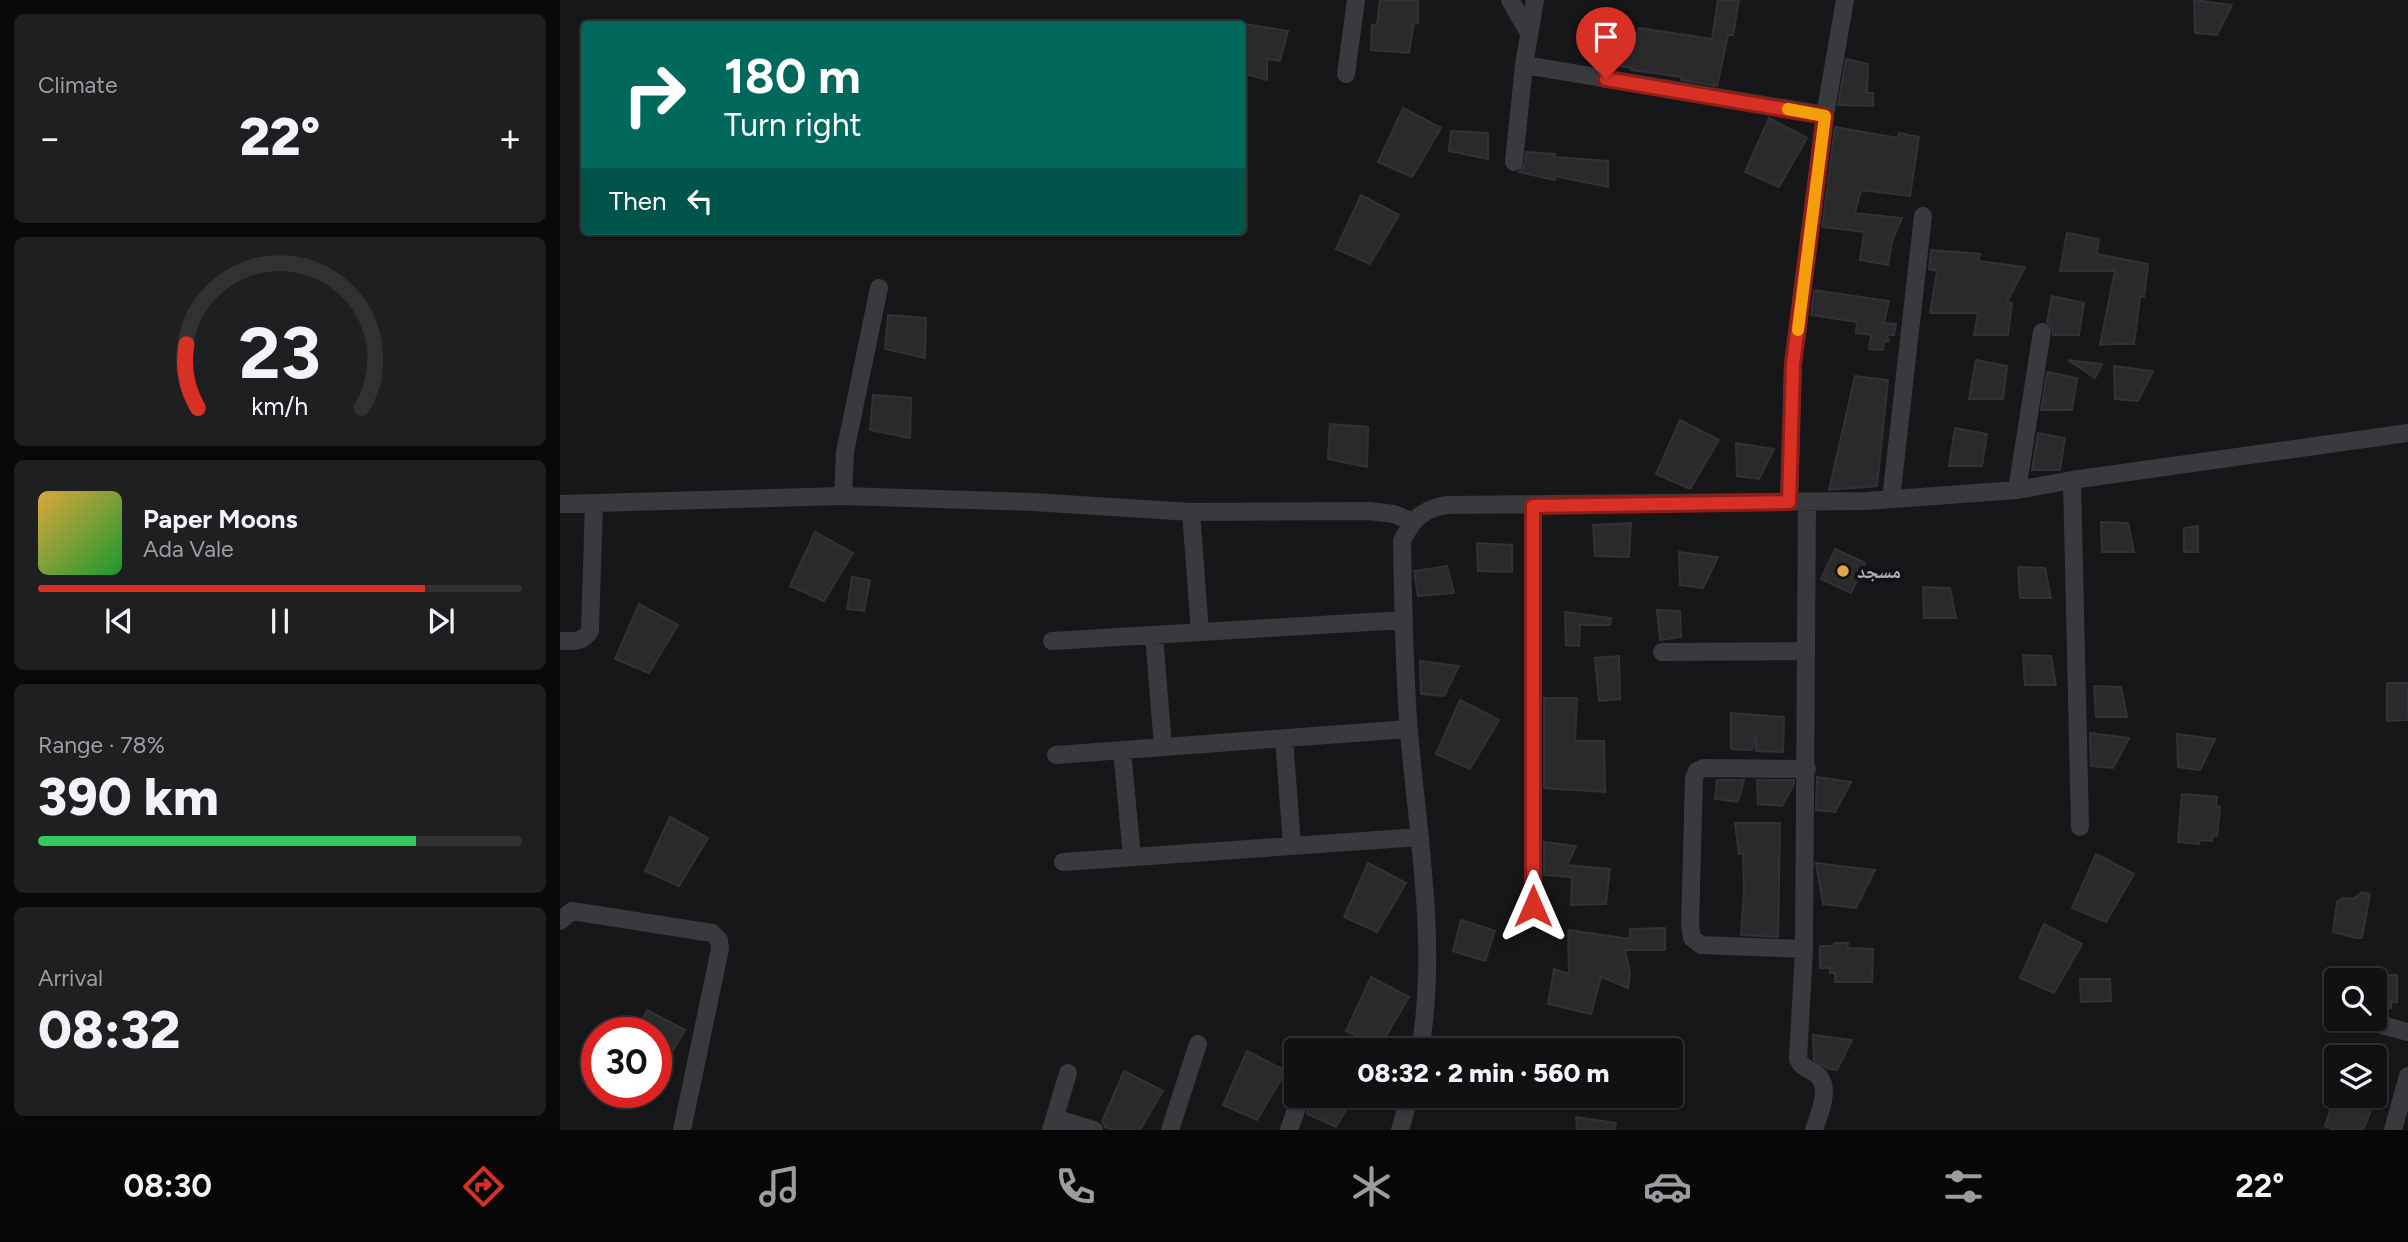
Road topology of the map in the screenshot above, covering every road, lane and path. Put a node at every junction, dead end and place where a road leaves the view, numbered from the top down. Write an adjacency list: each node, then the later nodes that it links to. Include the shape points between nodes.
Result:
1 (1356, 0): 7 (street)
2 (1510, 0): 5 (street)
3 (1535, 0): 5 (street)
4 (1845, 0): 8 (street)
5 (1530, 33): 6 (street)
6 (1524, 65): 8 (street); 9 (street)
7 (1346, 74)
8 (1825, 116): 18 (street, via 1793,364)
9 (1514, 162)
10 (1923, 216): 17 (street)
11 (879, 288): 16 (street, via 845,452)
12 (2042, 332): 15 (street)
13 (2408, 433): 14 (street)
14 (2072, 480): 15 (street); 37 (street)
15 (2017, 490): 17 (street)
16 (843, 496): 19 (street); 22 (street)
17 (1892, 499): 18 (street)
18 (1798, 502): 21 (street); 29 (street)
19 (594, 503): 20 (street); 27 (street, via 590,631 579,641)
20 (560, 504)
21 (1533, 506): 23 (street, via 1446,505 1426,510); 42 (street)
22 (1191, 512): 23 (street, via 1369,511); 25 (street)
23 (1413, 522): 24 (street, via 1402,541)
24 (1404, 620): 25 (street); 31 (street)
25 (1200, 632): 26 (street)
26 (1154, 635): 28 (street); 33 (street)
27 (560, 641)
28 (1052, 641)
29 (1806, 651): 30 (street); 36 (street)
30 (1661, 652)
31 (1409, 729): 32 (street); 38 (street)
32 (1284, 738): 33 (street); 39 (street)
33 (1163, 747): 34 (street)
34 (1122, 750): 35 (street); 40 (street)
35 (1056, 755)
36 (1807, 769): 44 (street); 44 (street, via 1697,771 1693,778 1690,925 1692,939 1701,944)
37 (2080, 827)
38 (1420, 837): 39 (street); 47 (street, via 1427,923)
39 (1292, 846): 40 (street)
40 (1132, 857): 41 (street)
41 (1063, 862)
42 (1533, 906)
43 (560, 921): 54 (street, via 572,911 712,933 719,940)
44 (1804, 949): 59 (street, via 1798,1059 1816,1073 1824,1088)
45 (2387, 1026): 46 (street)
46 (2408, 1032)
47 (1422, 1038)
48 (1198, 1044): 56 (street)
49 (1068, 1073): 53 (street)
50 (2408, 1076): 60 (street)
51 (1297, 1108): 57 (street)
52 (1406, 1108): 58 (street)
53 (1053, 1124): 55 (street)
54 (682, 1130)
55 (1094, 1130)
56 (1170, 1130)
57 (1289, 1130)
58 (1400, 1130)
59 (1814, 1130)
60 (2393, 1130)

